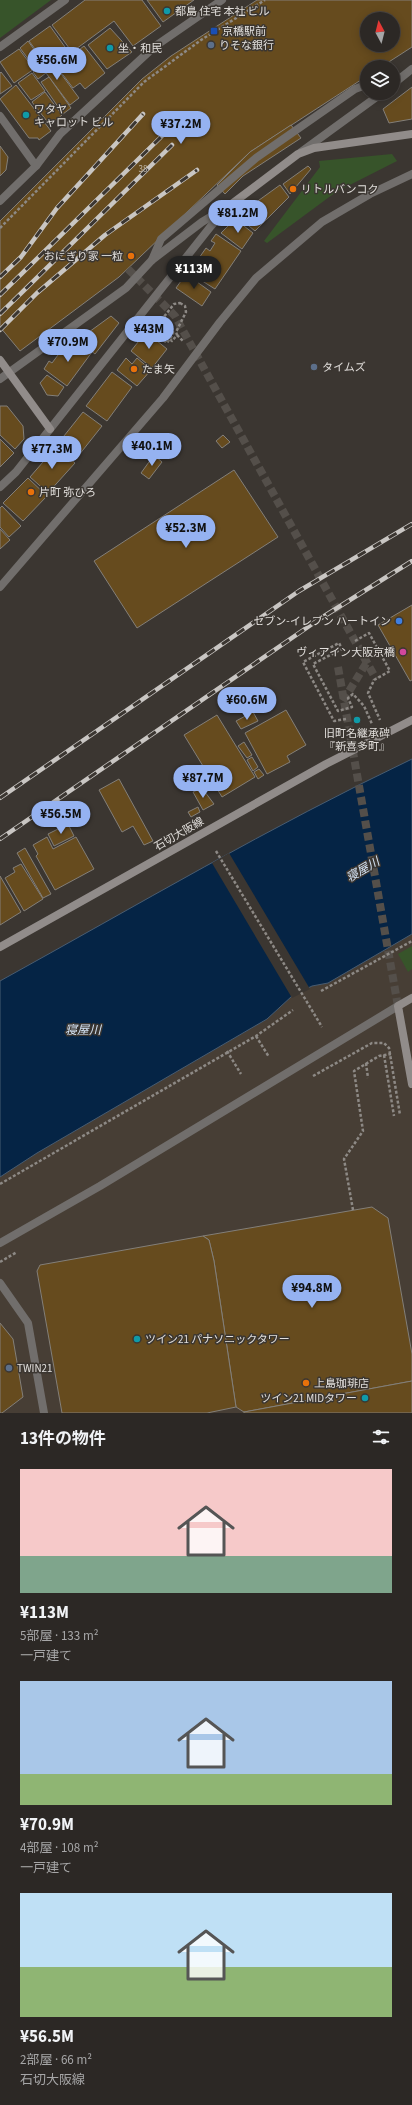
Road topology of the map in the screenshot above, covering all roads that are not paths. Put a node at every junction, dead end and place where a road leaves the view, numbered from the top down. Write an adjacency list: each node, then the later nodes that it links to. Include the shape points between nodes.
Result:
1 (65, 0): 3 (street)
2 (222, 0): 11 (street, via 154,47 60,134)
3 (0, 47)
4 (412, 69): 5 (street)
5 (400, 78)
6 (360, 87): 15 (street, via 256,158 161,239)
7 (372, 100): 10 (street)
8 (0, 116): 11 (street)
9 (412, 134): 10 (main road, via 314,148)
10 (298, 154): 14 (main road)
11 (36, 166): 13 (street)
12 (412, 174): 21 (street, via 370,194 322,222 256,278 163,398)
13 (0, 201)
14 (229, 206): 15 (street, via 202,222); 19 (street)
15 (152, 260): 17 (street, via 126,288)
16 (0, 360): 17 (main road)
17 (8, 372): 18 (street); 19 (main road)
18 (0, 379)
19 (50, 429): 20 (street)
20 (0, 488)
21 (0, 586)
22 (412, 720): 23 (main road, 石切大阪線, via 326,764)
23 (0, 947)
24 (412, 998): 25 (main road)
25 (398, 1006): 26 (main road); 27 (street, via 100,1186)
26 (412, 1084)
27 (0, 1243)
28 (0, 1283): 29 (street, via 28,1323)
29 (44, 1413)

